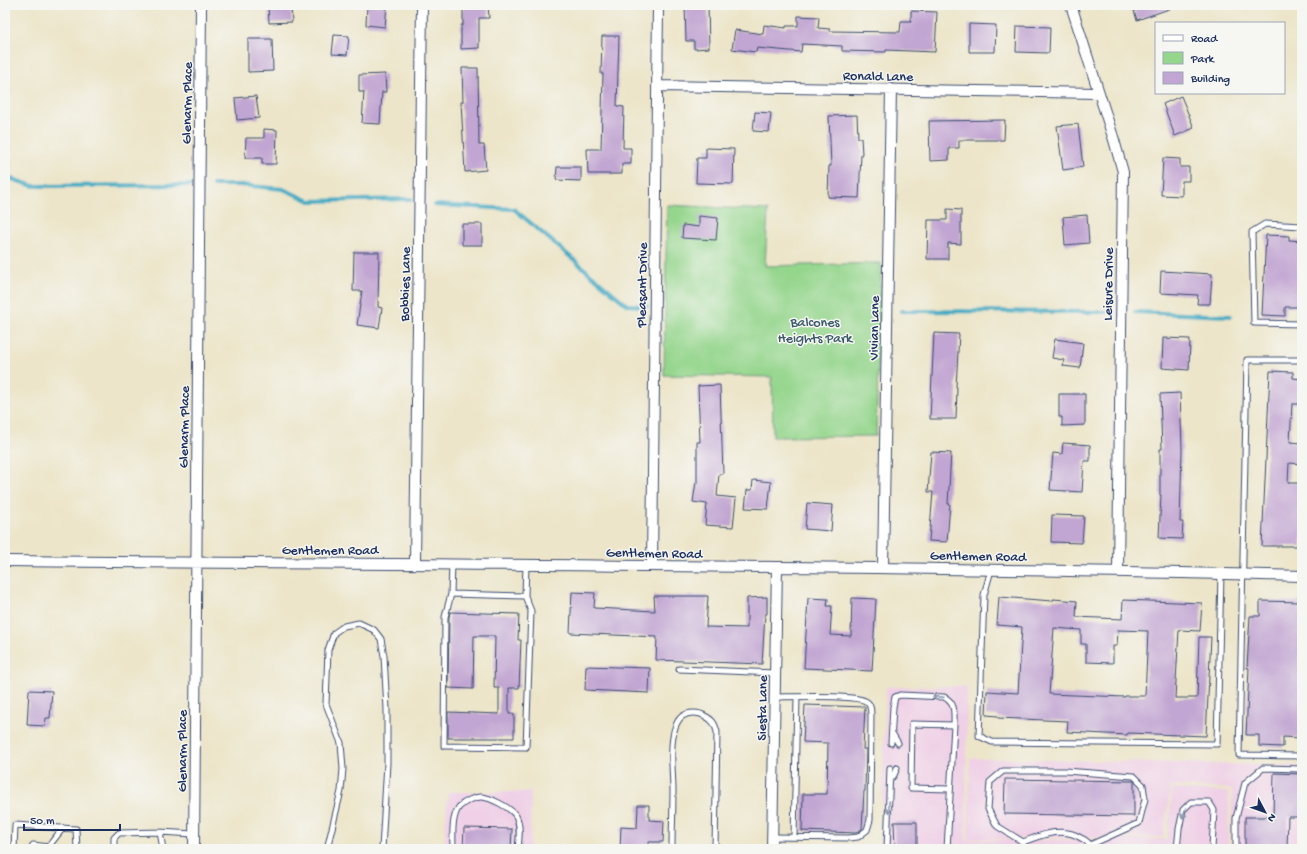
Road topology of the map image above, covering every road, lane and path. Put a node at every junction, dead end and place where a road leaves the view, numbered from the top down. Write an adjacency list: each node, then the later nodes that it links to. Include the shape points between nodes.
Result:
1 (201, 5): 12 (street, Glenarm Place)
2 (422, 5): 13 (street, Bobbies Lane)
3 (658, 5): 5 (street, Pleasant Drive)
4 (1071, 5): 7 (street, Leisure Drive)
5 (657, 86): 6 (street, Ronald Lane); 16 (street, Pleasant Drive)
6 (892, 89): 7 (street, Ronald Lane); 18 (street, Vivian Lane)
7 (1098, 93): 20 (street, Leisure Drive, via 1123,172)
8 (1302, 226): 9 (lane, via 1265,224 1252,232 1254,323)
9 (1302, 324)
10 (1302, 360): 22 (lane, via 1247,360)
11 (5, 561): 12 (street, Gentlemen Road)
12 (196, 563): 13 (street, Gentlemen Road); 42 (street, Glenarm Place)
13 (415, 563): 14 (street, Gentlemen Road)
14 (452, 564): 15 (street, Gentlemen Road); 24 (lane)
15 (526, 564): 16 (street, Gentlemen Road); 25 (lane)
16 (652, 566): 17 (street, Gentlemen Road)
17 (777, 567): 18 (street, Gentlemen Road); 27 (street, Siesta Lane)
18 (883, 568): 19 (street, Gentlemen Road)
19 (991, 569): 20 (street, Gentlemen Road); 21 (lane, via 984,595 979,736 992,742 1217,744)
20 (1118, 571): 21 (street, Gentlemen Road)
21 (1221, 574): 22 (street, Gentlemen Road)
22 (1243, 574): 23 (street, Gentlemen Road); 34 (lane, via 1239,755)
23 (1302, 576)
24 (451, 594): 25 (lane); 25 (lane, via 445,617 444,746 526,747 531,611)
25 (525, 596)
26 (679, 669): 27 (lane)
27 (776, 673): 28 (street, Siesta Lane)
28 (775, 697): 29 (lane); 43 (street, Siesta Lane)
29 (797, 697): 44 (lane); 44 (lane, via 861,699 868,703 871,716 870,812 869,827 858,837)
30 (954, 725): 31 (lane, one-way to 31, via 953,705 949,699 900,695 894,701); 39 (lane); 39 (lane, via 912,724 911,788)
31 (892, 732): 32 (lane); 33 (lane)
32 (891, 743)
33 (898, 743)
34 (1302, 756)
35 (890, 768): 38 (lane)
36 (897, 768): 38 (lane)
37 (1302, 769): 65 (lane, via 1264,768 1245,783 1236,818)
38 (890, 780): 60 (lane, one-way to 60)
39 (950, 790): 61 (lane)
40 (63, 828): 47 (lane, via 15,825); 48 (lane, via 48,847 33,845); 49 (lane, via 76,829)
41 (160, 832): 42 (lane); 50 (lane, via 119,833 114,838); 51 (lane)
42 (194, 834): 52 (street, Glenarm Place)
43 (772, 837): 44 (lane); 59 (street, Siesta Lane)
44 (794, 837)
45 (1023, 842): 46 (lane, via 1061,831 1073,833); 46 (lane, via 997,826 988,809 990,782 1003,771 1065,771 1134,776 1143,785 1145,799 1139,823); 62 (lane)
46 (1091, 847)
47 (14, 849)
48 (31, 849)
49 (77, 849)
50 (114, 849)
51 (163, 849)
52 (194, 849)
53 (327, 849): 54 (lane, via 341,791 343,769 340,743 326,704 328,650 334,633 344,626 359,623 374,630 381,639 384,656 387,763)
54 (382, 849)
55 (453, 849): 56 (lane, via 454,819 460,807 470,800 482,797 506,807 516,815 519,828)
56 (518, 849)
57 (672, 849): 58 (lane, via 672,742 678,721 682,716 692,713 702,714 711,719 717,732)
58 (715, 849)
59 (772, 849)
60 (887, 849)
61 (947, 849)
62 (1023, 849)
63 (1177, 849): 64 (lane, one-way to 63, via 1214,810 1210,802 1191,802 1183,810)
64 (1212, 849)
65 (1236, 849)

